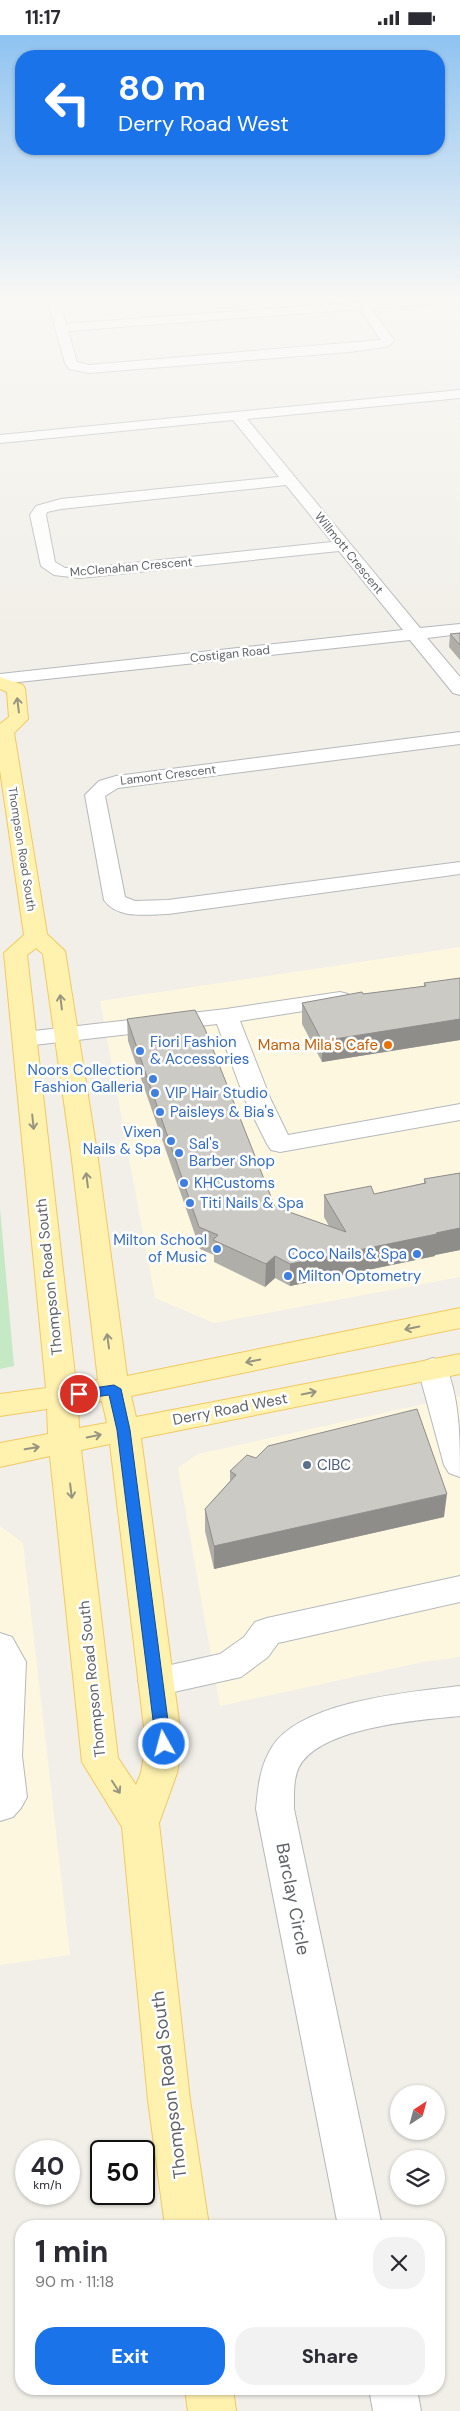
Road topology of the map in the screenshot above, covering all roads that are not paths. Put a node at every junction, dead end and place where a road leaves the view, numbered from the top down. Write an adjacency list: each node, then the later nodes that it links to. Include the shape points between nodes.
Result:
1 (307, 410): 2 (street)
2 (238, 417): 3 (street); 4 (street, Willmott Crescent)
3 (0, 439)
4 (291, 480): 5 (street, Willmott Crescent); 5 (street, McClenahan Crescent, via 41,509 38,515 47,563 63,573 85,573)
5 (344, 546): 7 (street, Willmott Crescent)
6 (460, 629): 7 (street, Costigan Road)
7 (415, 633): 8 (street, Costigan Road); 9 (street, Willmott Crescent)
8 (0, 680): 10 (main road, Thompson Road South, one-way to 8, via 20,719 16,689)
9 (460, 689)
10 (2, 731): 13 (main road, Thompson Road South)
11 (460, 738): 12 (street, Lamont Crescent, via 116,782 106,785 95,795 115,900 131,908 168,907)
12 (460, 868)
13 (36, 937): 16 (main road, Thompson Road South, one-way to 13, via 54,951); 17 (main road, Thompson Road South, via 15,953)
14 (362, 996): 15 (street)
15 (226, 1015): 16 (street); 18 (street, via 258,1100 280,1144)
16 (65, 1034): 17 (street); 21 (main road, Thompson Road South, one-way to 16, via 84,1152)
17 (25, 1039): 22 (main road, Thompson Road South, one-way to 22)
18 (460, 1112)
19 (460, 1318): 21 (main road, one-way to 21)
20 (446, 1366): 24 (main road, Derry Road West, one-way to 20); 27 (street)
21 (114, 1389): 22 (main road); 24 (main road, Thompson Road South)
22 (62, 1396): 23 (main road); 25 (main road, Thompson Road South)
23 (0, 1405)
24 (124, 1430): 25 (main road, Derry Road West, one-way to 24); 30 (main road, Thompson Road South)
25 (64, 1443): 26 (main road, Derry Road West, one-way to 25); 33 (main road, Thompson Road South, one-way to 33, via 100,1762)
26 (0, 1455)
27 (460, 1465)
28 (460, 1589): 30 (street, via 267,1632 256,1647 229,1667)
29 (0, 1647): 32 (street, via 9,1662 4,1755 8,1797)
30 (156, 1681): 33 (main road, Thompson Road South, via 164,1744 159,1773)
31 (460, 1701): 35 (street, Barclay Circle, via 398,1708 344,1720 296,1742 276,1776 275,1809)
32 (0, 1805)
33 (140, 1823): 34 (main road, Thompson Road South, via 169,2100)
34 (185, 2220)
35 (359, 2220)
36 (210, 2395): 38 (main road)
37 (394, 2395): 39 (street)
38 (212, 2411)
39 (397, 2411)

